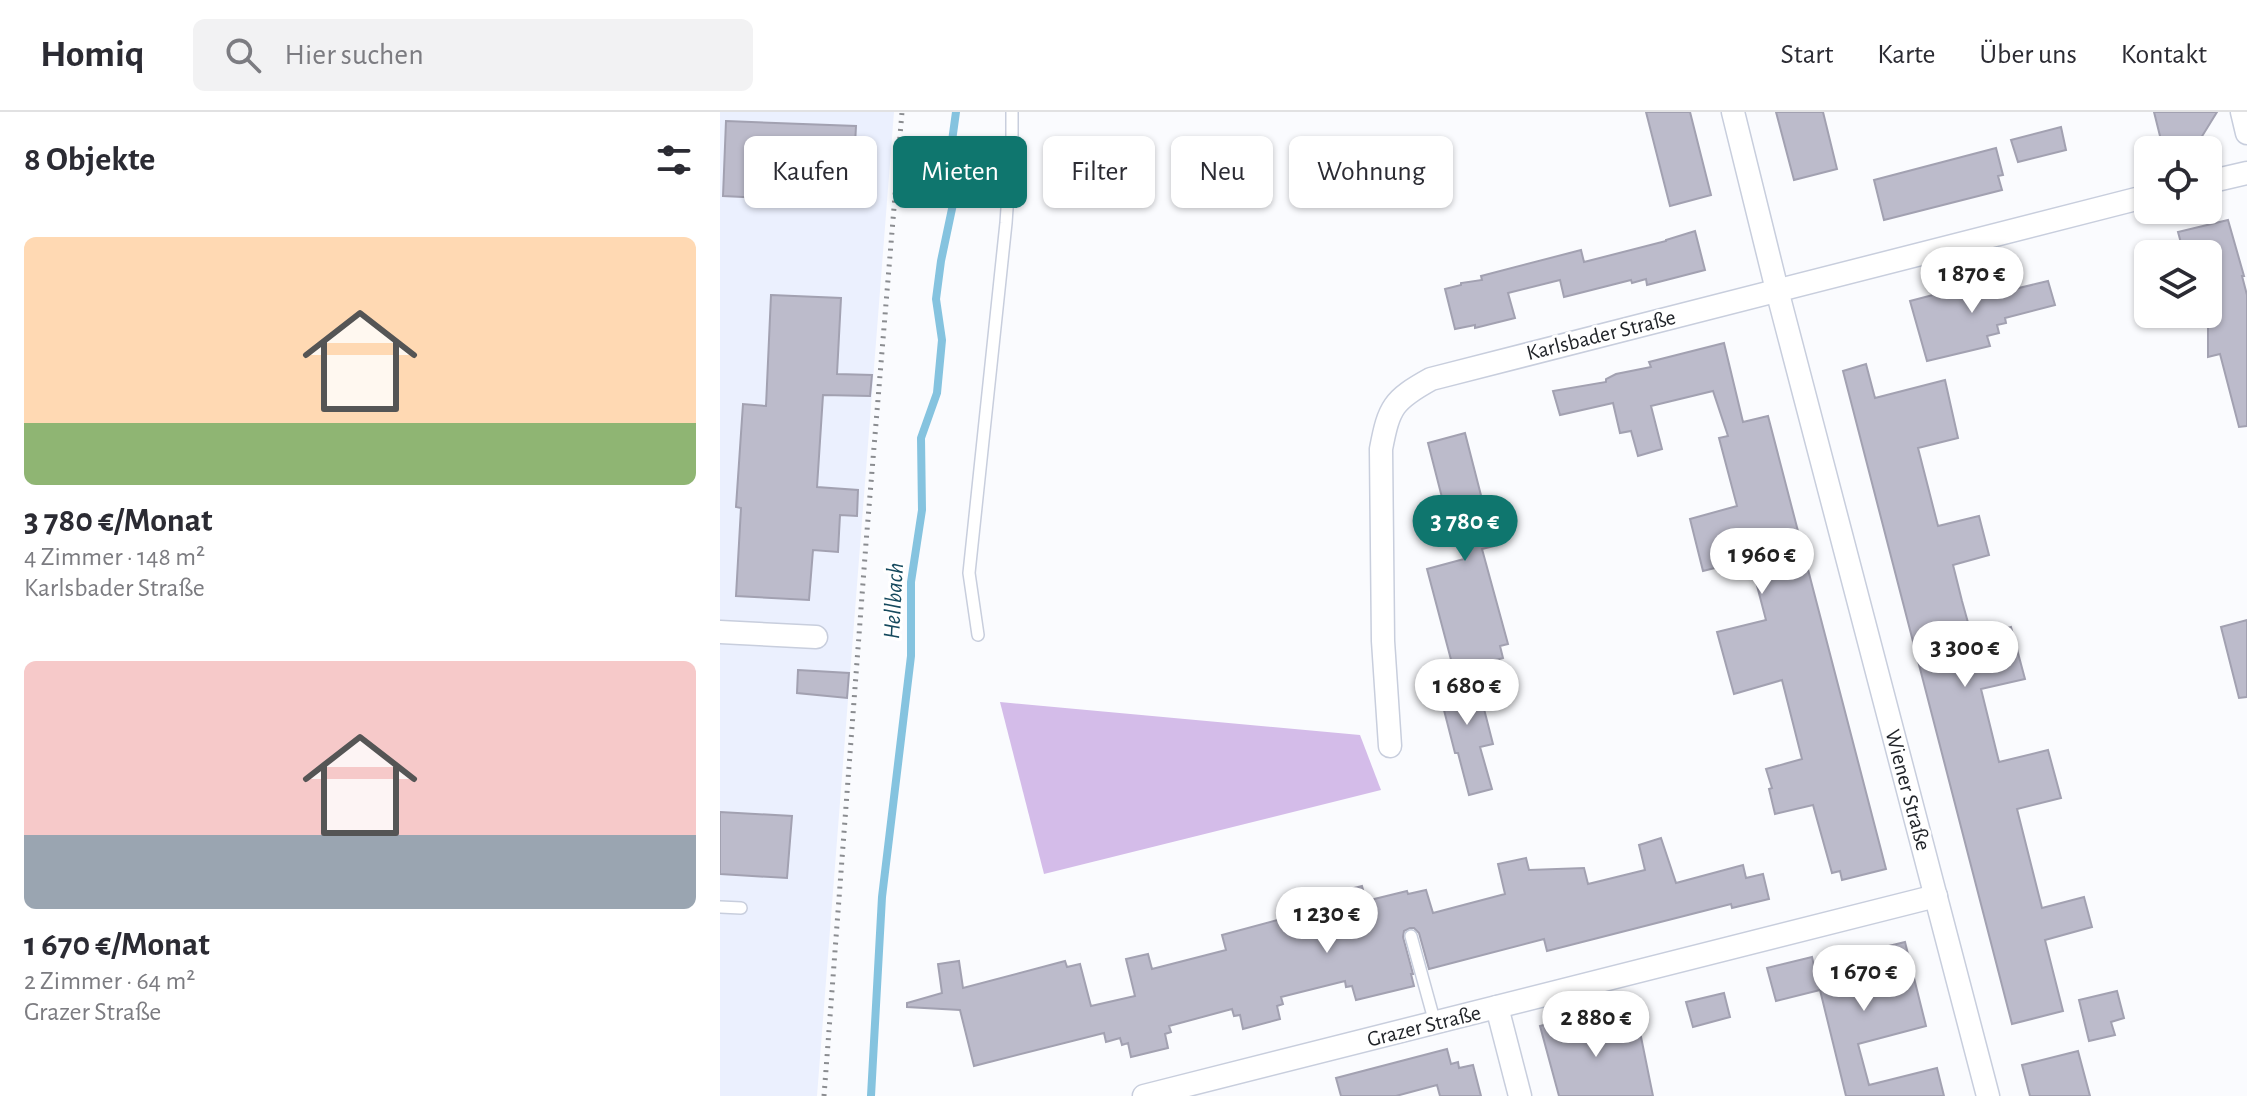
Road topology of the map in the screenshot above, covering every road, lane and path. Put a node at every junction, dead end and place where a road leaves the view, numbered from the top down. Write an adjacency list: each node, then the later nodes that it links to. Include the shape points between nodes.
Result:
1 (902, 112): 20 (path)
2 (1012, 112): 11 (lane, via 1006,223 969,573)
3 (1733, 112): 9 (street, Wiener Straße)
4 (2242, 112): 5 (street)
5 (2247, 133)
6 (2247, 173): 7 (street)
7 (2222, 179)
8 (2134, 200): 9 (street, Karlsbader Straße)
9 (1777, 290): 13 (street, Karlsbader Straße, via 1431,379 1405,393 1387,418 1381,449); 14 (street, Wiener Straße)
10 (720, 632): 12 (street)
11 (978, 635)
12 (816, 637)
13 (1390, 746)
14 (1936, 896): 18 (street, Grazer Straße); 23 (street, Wiener Straße)
15 (720, 907): 16 (lane)
16 (741, 908)
17 (1411, 936): 19 (lane)
18 (1497, 1007): 19 (street, Grazer Straße); 22 (street)
19 (1435, 1023): 21 (street, Grazer Straße)
20 (824, 1096)
21 (1144, 1096)
22 (1520, 1096)
23 (1988, 1096)

